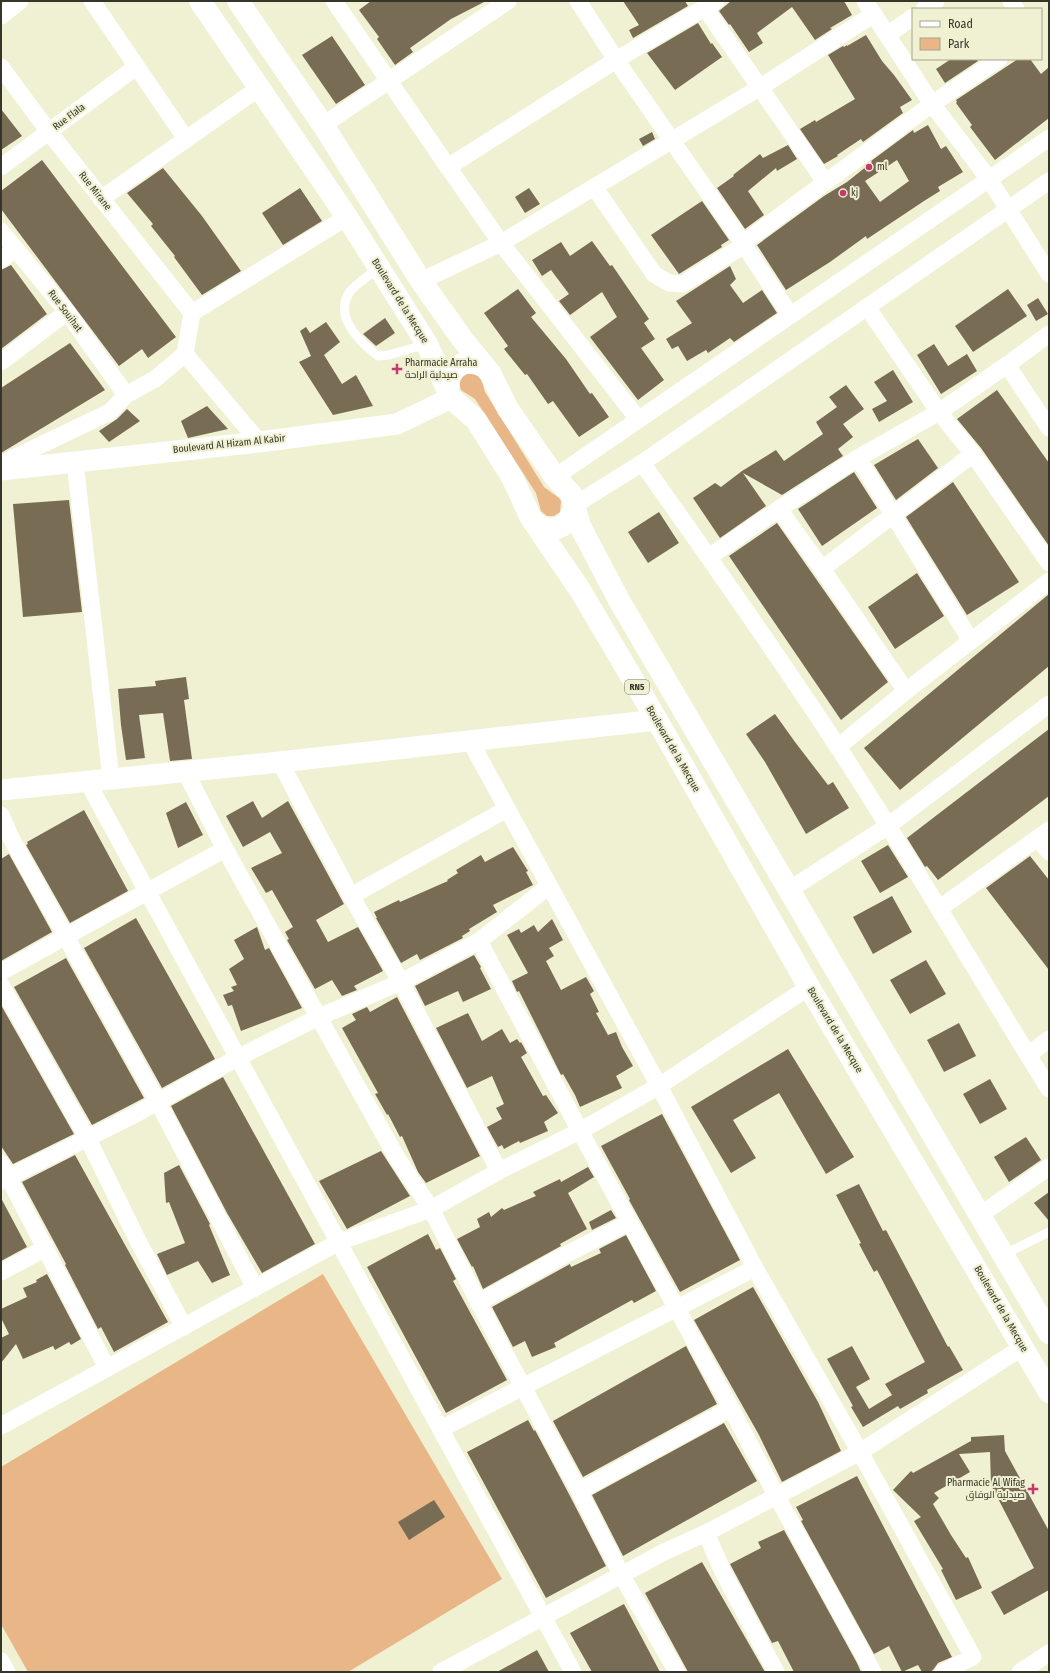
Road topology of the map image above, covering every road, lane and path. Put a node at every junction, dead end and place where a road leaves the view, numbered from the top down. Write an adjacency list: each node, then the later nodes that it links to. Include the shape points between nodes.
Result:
1 (20, 1): 12 (street)
2 (92, 1): 18 (street)
3 (200, 1): 20 (main road, Boulevard de la Mecque / RN5)
4 (238, 1): 23 (main road, RN5)
5 (334, 1): 19 (street)
6 (508, 1): 19 (street)
7 (578, 1): 15 (street)
8 (936, 1): 11 (street)
9 (710, 5): 15 (street); 21 (street)
10 (870, 7): 14 (street); 21 (street)
11 (926, 8)
12 (1, 16)
13 (912, 18): 14 (street)
14 (887, 35): 22 (street)
15 (616, 60): 27 (street); 29 (street)
16 (998, 60): 22 (street)
17 (1, 67): 24 (street, Rue Mirane)
18 (136, 67): 24 (street, Rue Flala); 26 (street)
19 (388, 81): 23 (street); 29 (street)
20 (259, 88): 26 (street); 36 (main road, Boulevard de la Mecque / RN5)
21 (759, 88): 27 (street); 32 (street)
22 (932, 104): 30 (street); 32 (street)
23 (323, 125): 44 (main road, RN5)
24 (49, 132): 28 (street, Rue Flala); 34 (street, Rue Mirane)
25 (1049, 138): 30 (street)
26 (186, 139): 34 (street)
27 (672, 141): 33 (street); 39 (street)
28 (1, 167)
29 (448, 167): 38 (street)
30 (989, 179): 35 (street); 48 (street)
31 (1049, 181): 35 (street)
32 (825, 182): 39 (street)
33 (594, 188): 38 (street); 39 (street, via 654,274 669,283 683,284)
34 (101, 198): 47 (street, Rue Mirane)
35 (1008, 210): 43 (street); 45 (street)
36 (347, 217): 42 (main road, Boulevard de la Mecque / RN5); 47 (street)
37 (1, 231): 40 (street, Rue Souihat)
38 (501, 243): 44 (street); 58 (street)
39 (744, 244): 48 (street)
40 (15, 248): 41 (street); 46 (street, Rue Souihat)
41 (1, 260)
42 (379, 268): 50 (main road, Boulevard de la Mecque / RN5); 50 (lane, via 349,292 343,306 346,321 365,346 378,356)
43 (1049, 274)
44 (421, 281): 54 (main road, RN5)
45 (867, 307): 57 (street); 64 (street)
46 (67, 312): 52 (street); 56 (street, Rue Souihat)
47 (192, 313): 51 (street)
48 (790, 315): 58 (street)
49 (1049, 334): 53 (street)
50 (427, 344): 55 (main road, Boulevard de la Mecque / RN5)
51 (186, 354): 56 (street, via 156,379); 60 (street)
52 (1, 362)
53 (1007, 365): 57 (street); 59 (street)
54 (485, 367): 55 (main road, via 470,362 455,368 448,381); 67 (main road, RN5, via 508,409)
55 (450, 394): 60 (street, Boulevard Al Hizam Al Kabir, via 397,424); 71 (main road, Boulevard de la Mecque / RN5, via 476,420 512,477)
56 (126, 395): 65 (street, via 110,412)
57 (939, 412): 61 (street); 62 (street)
58 (638, 419): 67 (street)
59 (1049, 428)
60 (259, 442): 63 (street, Boulevard Al Hizam Al Kabir)
61 (973, 454): 70 (street); 73 (street)
62 (858, 458): 69 (street); 70 (street)
63 (75, 462): 66 (street, Boulevard Al Hizam Al Kabir); 84 (street)
64 (642, 463): 68 (street, via 590,495); 72 (street)
65 (1, 464)
66 (1, 470)
67 (555, 476): 68 (main road, RN5, via 571,494)
68 (574, 508): 71 (main road, via 569,521 556,528 542,527); 94 (main road, RN5, via 591,551)
69 (779, 509): 72 (street); 74 (street)
70 (894, 515): 74 (street); 76 (street)
71 (531, 518): 79 (main road, Boulevard de la Mecque / RN5, via 580,590)
72 (708, 557): 81 (street)
73 (1049, 563)
74 (822, 569): 77 (street)
75 (1049, 581): 76 (street)
76 (971, 641): 77 (street)
77 (906, 691): 81 (street)
78 (1049, 704): 89 (street)
79 (657, 720): 80 (street); 103 (main road, Boulevard de la Mecque / RN5)
80 (470, 741): 82 (street); 87 (street)
81 (838, 747): 89 (street)
82 (280, 762): 83 (street); 96 (street)
83 (185, 771): 84 (street); 91 (street)
84 (111, 779): 85 (street)
85 (87, 781): 86 (street); 95 (street)
86 (1, 790)
87 (507, 809): 93 (street); 96 (street)
88 (1, 815): 98 (street, via 11,838)
89 (888, 826): 94 (street); 97 (street)
90 (1044, 834): 92 (street); 97 (street)
91 (225, 849): 95 (street); 104 (street)
92 (1049, 852)
93 (549, 886): 99 (street); 108 (street)
94 (789, 890): 117 (main road, RN5)
95 (147, 892): 98 (street); 107 (street)
96 (351, 896): 101 (street)
97 (940, 908): 106 (street)
98 (67, 936): 100 (street); 110 (street)
99 (479, 941): 101 (street); 111 (street)
100 (1, 972)
101 (401, 982): 104 (street); 114 (street)
102 (1, 985): 112 (street)
103 (809, 987): 108 (street); 130 (main road, Boulevard de la Mecque / RN5)
104 (319, 1017): 107 (street); 116 (street, via 397,1158)
105 (1049, 1039): 106 (street)
106 (1028, 1055): 109 (street)
107 (238, 1058): 110 (street); 120 (street)
108 (659, 1086): 111 (street); 123 (street)
109 (1049, 1089)
110 (158, 1102): 112 (street); 125 (street)
111 (580, 1131): 114 (street); 118 (street)
112 (88, 1137): 115 (street, via 48,1159); 128 (street, via 138,1241)
113 (1049, 1167): 117 (street)
114 (499, 1171): 116 (street)
115 (3, 1174): 121 (street)
116 (431, 1209): 120 (street); 126 (street)
117 (980, 1216): 122 (main road, RN5)
118 (630, 1222): 126 (street); 127 (street)
119 (1049, 1232): 122 (lane)
120 (339, 1242): 125 (street); 136 (street)
121 (46, 1248): 124 (street); 131 (street)
122 (1004, 1255): 129 (main road, RN5)
123 (755, 1268): 127 (street); 137 (street)
124 (1, 1272)
125 (256, 1288): 128 (street)
126 (478, 1303): 132 (street)
127 (677, 1308): 132 (street); 134 (street)
128 (184, 1327): 131 (street)
129 (1049, 1333)
130 (1024, 1347): 133 (main road, Boulevard de la Mecque / RN5); 137 (street)
131 (107, 1368): 135 (street)
132 (523, 1387): 136 (street); 138 (street)
133 (1049, 1392)
134 (731, 1408): 138 (street); 139 (street)
135 (1, 1426)
136 (441, 1429): 142 (street)
137 (860, 1452): 139 (street); 152 (street, via 973,1657)
138 (579, 1491): 141 (street)
139 (776, 1495): 140 (street); 151 (street)
140 (706, 1533): 141 (street, via 664,1552); 150 (street, via 724,1574)
141 (622, 1576): 142 (street); 149 (street)
142 (542, 1618): 145 (street); 148 (street)
143 (1049, 1653): 153 (street)
144 (1, 1661): 146 (street)
145 (465, 1666): 147 (street)
146 (7, 1672)
147 (441, 1672)
148 (573, 1672)
149 (677, 1672)
150 (776, 1672)
151 (873, 1672)
152 (943, 1672)
153 (1020, 1672)

